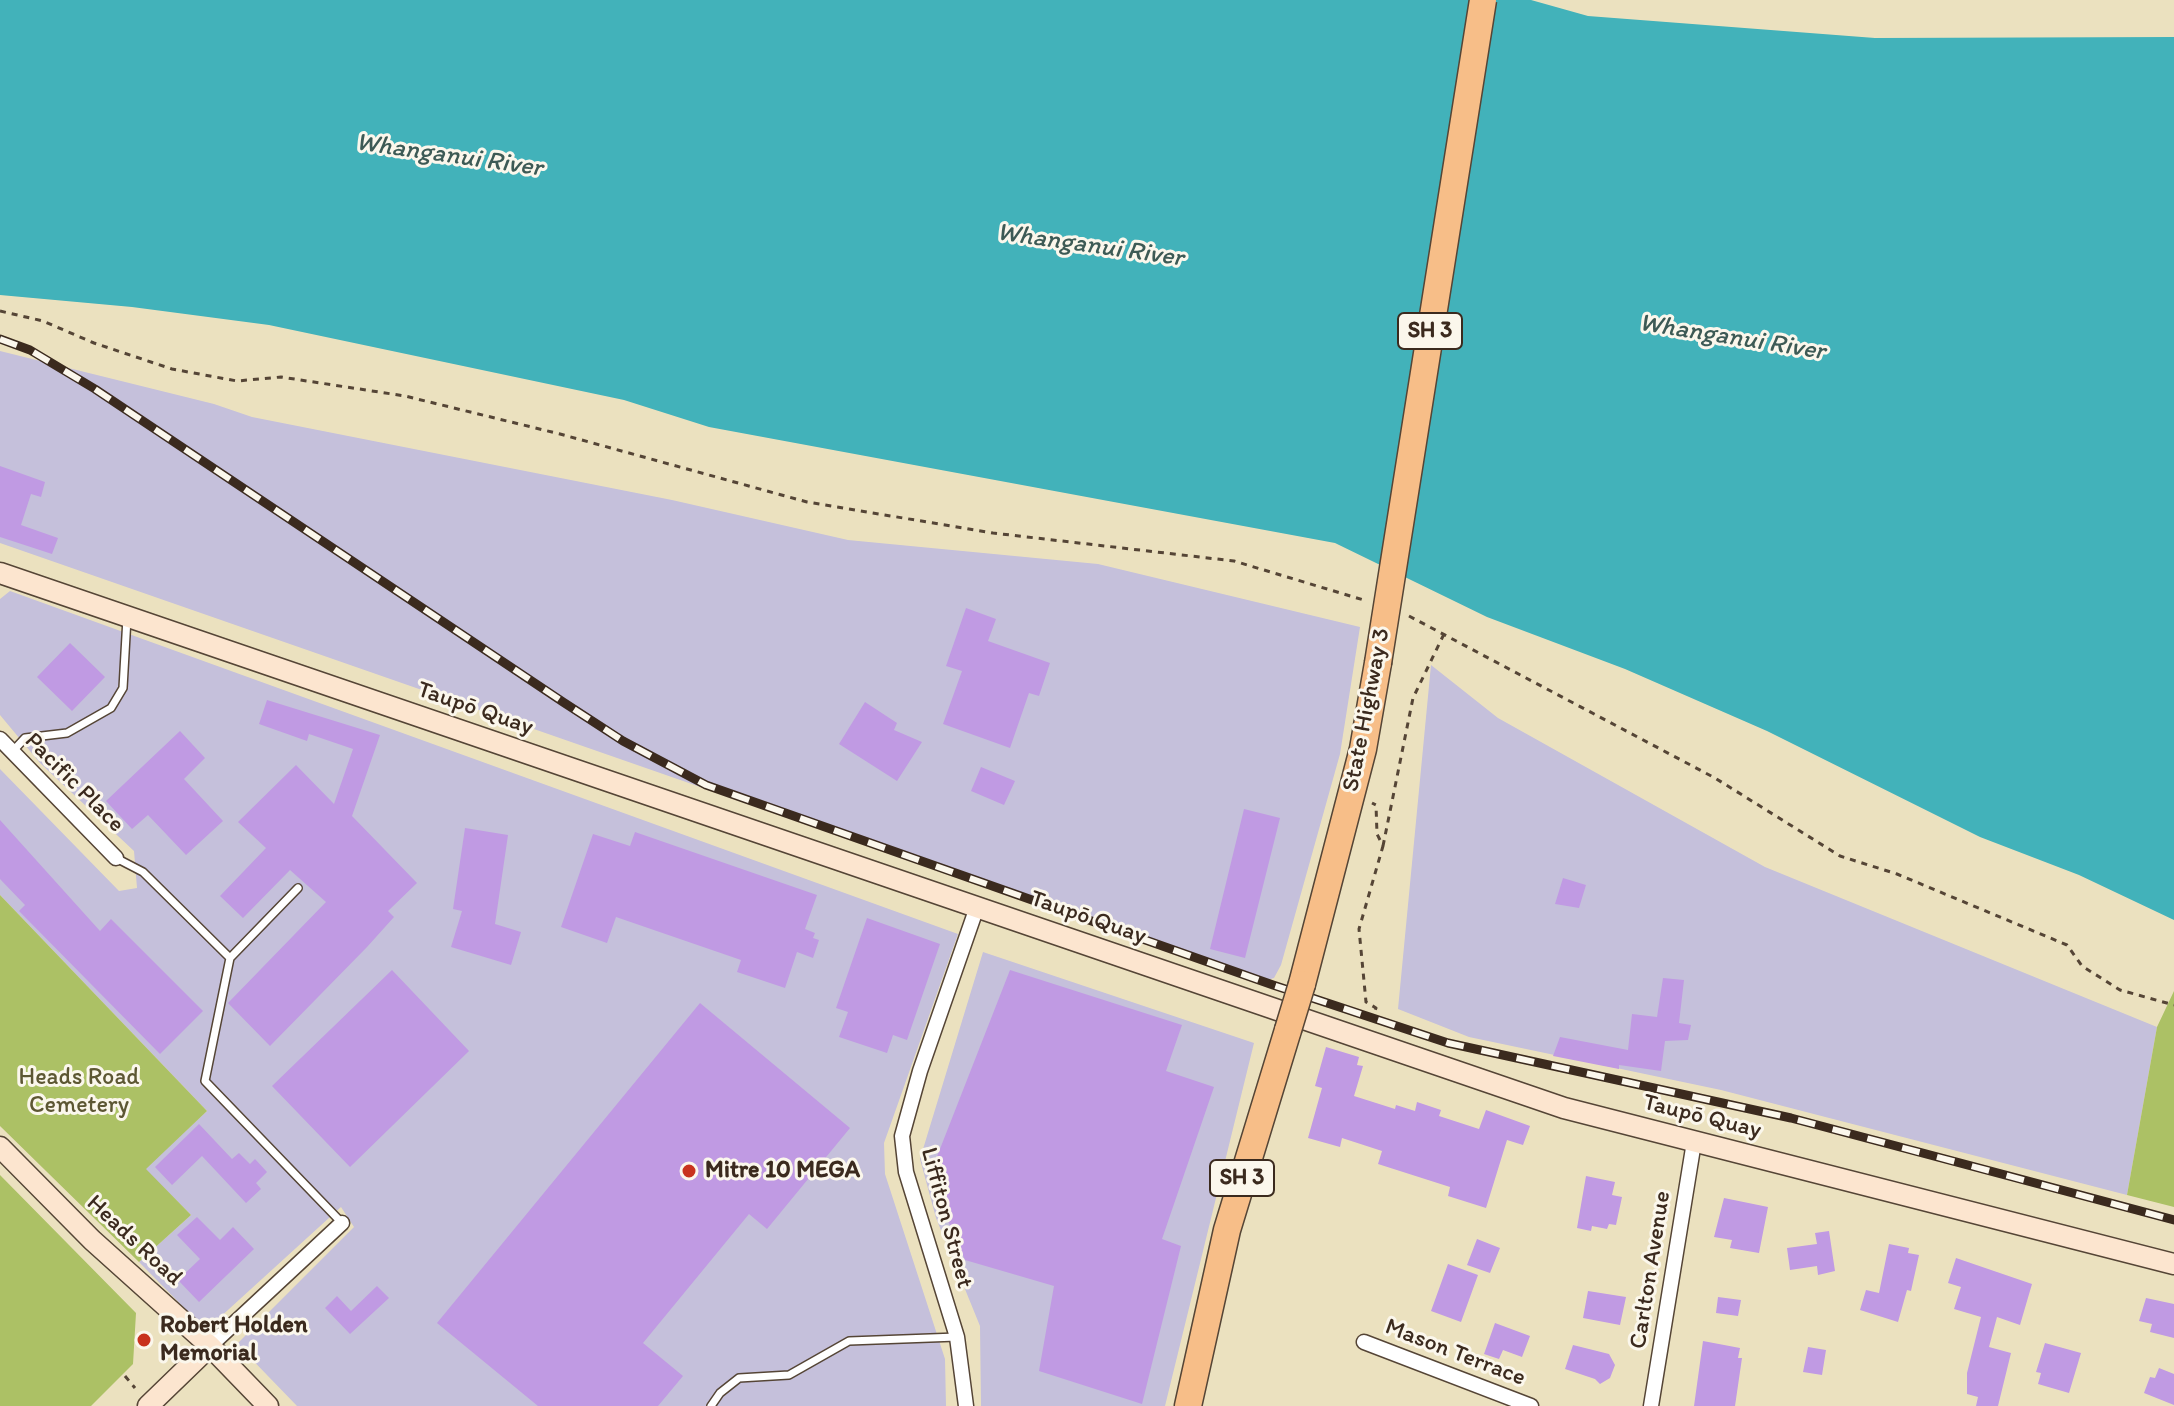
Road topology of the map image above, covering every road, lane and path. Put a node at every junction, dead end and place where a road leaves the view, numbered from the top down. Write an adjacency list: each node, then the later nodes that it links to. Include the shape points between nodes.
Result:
1 (1483, 0): 31 (highway, State Highway 3 / SH 3, bridge, via 1363,749 1302,984 1227,1230)
2 (0, 311): 4 (path, via 43,321 172,369 237,381 281,377 405,396 807,502 993,533 1234,561)
3 (0, 573): 6 (street, Taupō Quay)
4 (1376, 605)
5 (1404, 614): 7 (path)
6 (127, 617): 9 (lane, via 123,688 111,708 67,733 25,738); 14 (street, Taupō Quay)
7 (1444, 634): 11 (path, via 1413,698); 16 (path, via 1715,778 1840,856 1897,874 2067,945 2082,966 2120,990)
8 (0, 739): 9 (street, Pacific Place)
9 (12, 752): 12 (street, Pacific Place)
10 (1371, 802): 11 (path, via 1376,805)
11 (1383, 846): 17 (path, via 1359,929 1366,1002 1376,1008)
12 (116, 858): 15 (lane, via 143,872)
13 (298, 888): 15 (lane)
14 (977, 907): 17 (street, Taupō Quay); 22 (street, Liffiton Street, via 902,1136 910,1185)
15 (230, 958): 20 (lane, via 205,1081)
16 (2174, 1005)
17 (1365, 1040): 18 (street, Taupō Quay, via 1564,1108)
18 (1694, 1142): 21 (street, Taupō Quay); 33 (street, Carlton Avenue)
19 (0, 1147): 24 (street, Heads Road, via 92,1240)
20 (342, 1223): 24 (street)
21 (2174, 1264)
22 (957, 1337): 29 (lane, via 849,1341 789,1375 739,1378); 30 (street, Liffiton Street)
23 (1364, 1342): 32 (street, Mason Terrace)
24 (210, 1346): 27 (street); 28 (street, Heads Road)
25 (125, 1376): 26 (path)
26 (135, 1388)
27 (148, 1406)
28 (268, 1406)
29 (711, 1406)
30 (966, 1406)
31 (1188, 1406)
32 (1531, 1406)
33 (1651, 1406)

